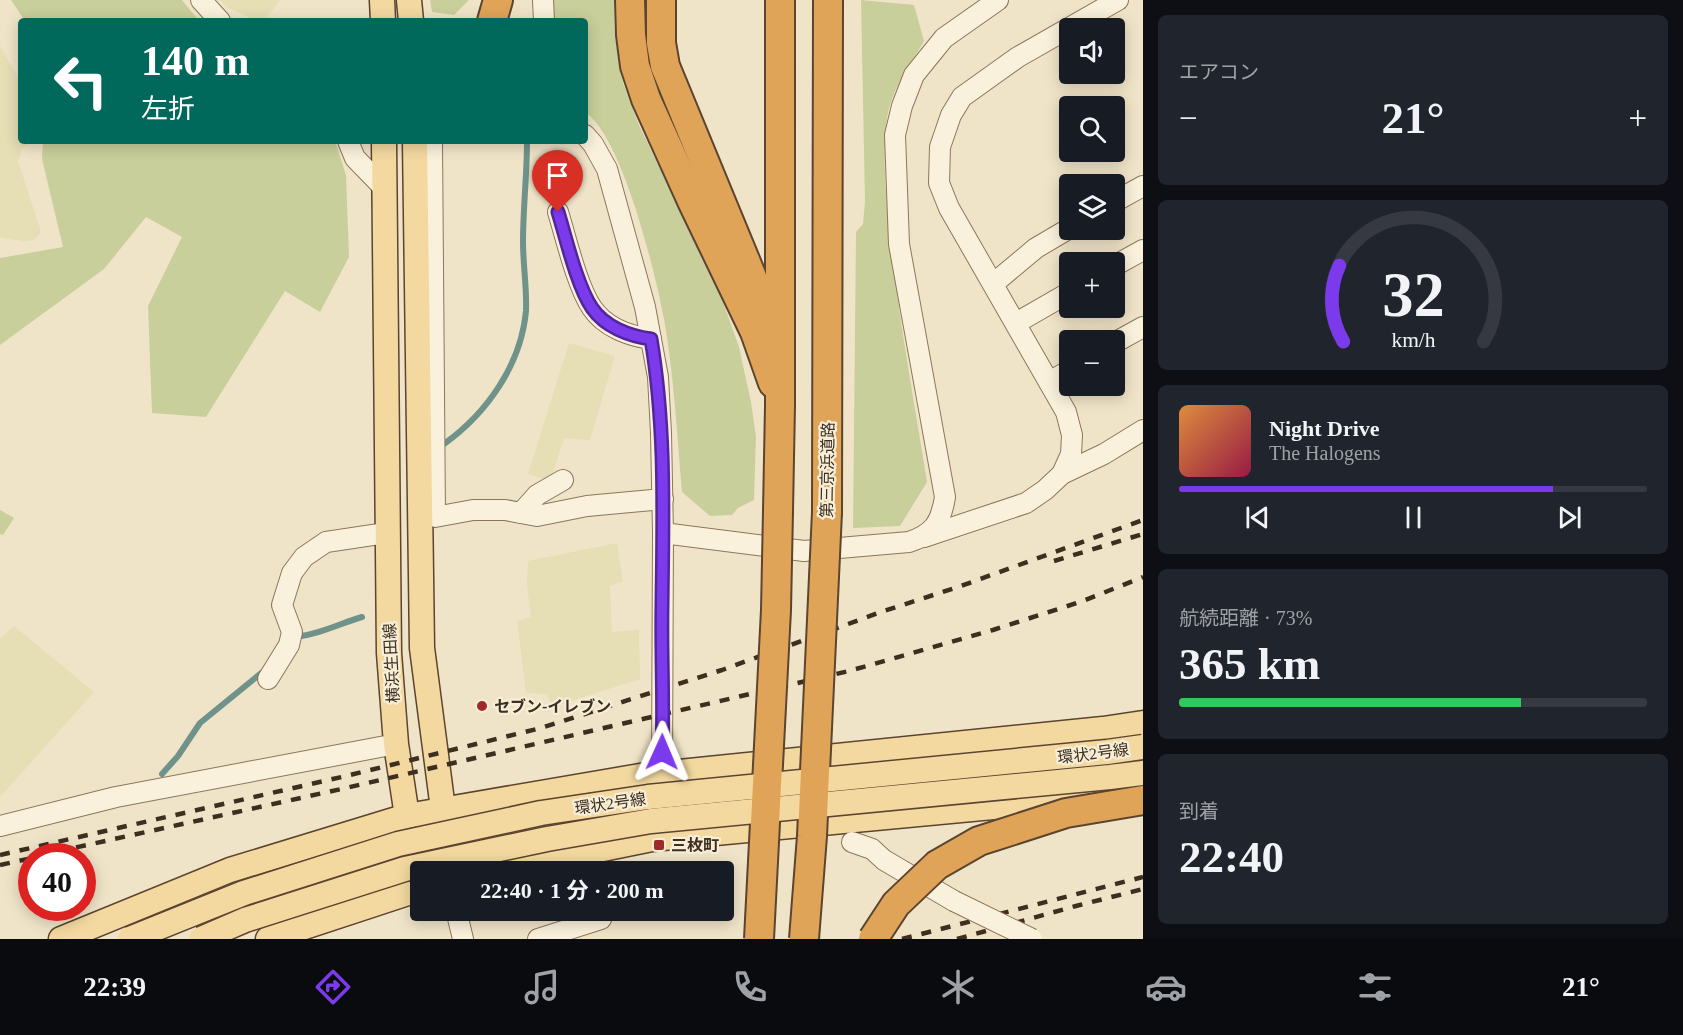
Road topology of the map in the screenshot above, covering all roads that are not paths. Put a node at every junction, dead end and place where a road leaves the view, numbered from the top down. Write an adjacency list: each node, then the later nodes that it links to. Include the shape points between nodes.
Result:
1 (201, 0): 12 (street)
2 (382, 0): 13 (main road)
3 (410, 0): 14 (main road)
4 (498, 0): 15 (highway)
5 (543, 0): 16 (street)
6 (630, 0): 37 (highway, via 632,46 646,99 755,332)
7 (661, 0): 37 (highway, via 665,66 752,277 767,325)
8 (780, 0): 37 (highway)
9 (828, 0): 71 (highway, 第三京浜道路, bridge, via 827,512)
10 (998, 0): 45 (street, via 944,38 914,75 895,135 899,244 945,497 943,512)
11 (1118, 0): 29 (street, via 1018,57 962,97 951,115 940,147 939,183)
12 (217, 18)
13 (383, 18)
14 (411, 18)
15 (493, 18)
16 (544, 18)
17 (588, 138): 34 (street, via 607,169)
18 (349, 144): 23 (street, via 355,158)
19 (384, 144): 23 (main road, 横浜生田線)
20 (415, 144): 54 (main road, 横浜生田線, via 422,648)
21 (432, 144): 42 (street, via 435,517 473,510)
22 (1143, 186): 24 (street)
23 (385, 189): 43 (main road, 横浜生田線)
24 (1125, 196)
25 (558, 212): 34 (street, via 592,308 612,327 633,337)
26 (1059, 234): 29 (street)
27 (1143, 250): 28 (street)
28 (1125, 260)
29 (993, 284): 31 (street)
30 (1059, 298): 31 (street)
31 (1016, 323): 36 (street)
32 (1143, 327): 33 (street)
33 (1125, 338)
34 (651, 339): 41 (street, via 658,377)
35 (1059, 376): 36 (street)
36 (1049, 382): 39 (street, via 1066,412 1072,435 1071,454)
37 (780, 405): 70 (highway, bridge, via 776,610)
38 (1143, 430): 39 (street)
39 (1062, 474): 45 (street, via 1026,503)
40 (563, 480): 42 (street, via 537,495)
41 (663, 499): 42 (street, via 587,506 537,516); 44 (street)
42 (521, 513)
43 (386, 533): 46 (street, via 326,542 304,557 292,573 282,605 292,632 289,645); 48 (main road, 横浜生田線)
44 (663, 533): 45 (street, via 804,551 909,542); 50 (street)
45 (924, 537)
46 (268, 679)
47 (1143, 723): 50 (main road)
48 (396, 744): 55 (main road, 横浜生田線); 56 (street, via 116,797)
49 (1143, 747): 65 (main road, 環状2号線, bridge, via 648,797 542,813 398,844 244,893)
50 (662, 773): 54 (main road)
51 (1143, 773): 66 (main road, 環状2号線, bridge, via 651,821 559,837 405,869 245,920)
52 (1143, 792): 60 (main road, via 652,839)
53 (1143, 800): 72 (highway, bridge, via 1066,813 979,841 937,865 896,904)
54 (443, 809): 55 (main road); 59 (main road, 横浜生田線)
55 (407, 816): 58 (street); 64 (main road, via 230,870)
56 (0, 826)
57 (852, 842): 73 (street, bridge, via 873,849 884,860 954,901)
58 (436, 861)
59 (447, 861)
60 (543, 861)
61 (410, 892): 67 (main road)
62 (459, 921): 68 (street)
63 (595, 921): 69 (street)
64 (61, 939)
65 (130, 939)
66 (201, 939)
67 (268, 939)
68 (463, 939)
69 (538, 939)
70 (759, 939)
71 (804, 939)
72 (873, 939)
73 (1032, 939)

